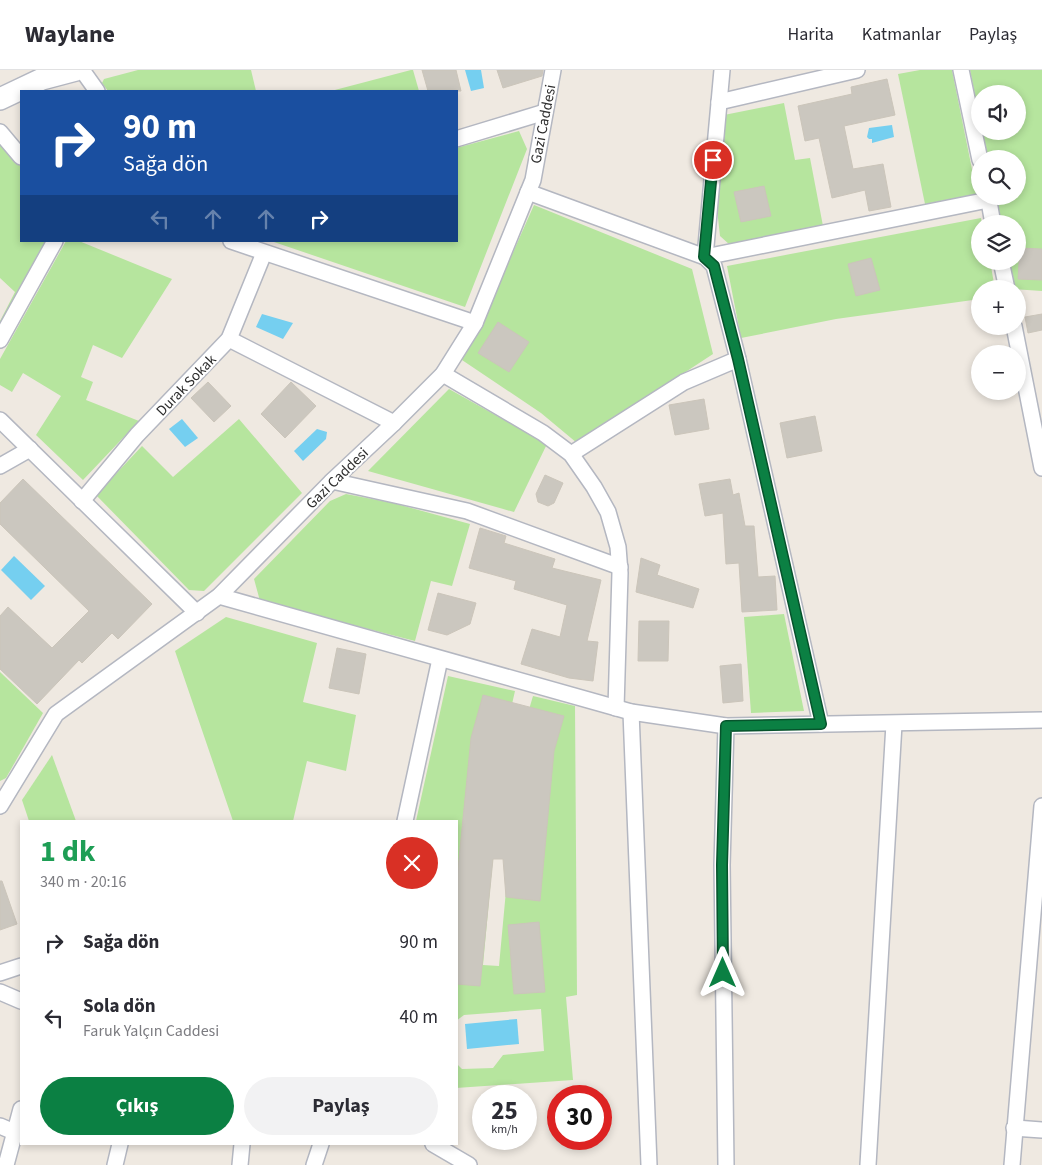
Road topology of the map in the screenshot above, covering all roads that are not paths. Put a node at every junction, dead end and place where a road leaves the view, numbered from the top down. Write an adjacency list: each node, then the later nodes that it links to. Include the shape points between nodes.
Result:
1 (76, 70): 8 (street, via 42,79)
2 (82, 70): 7 (street)
3 (553, 70): 10 (street, Gazi Caddesi)
4 (722, 70): 9 (street)
5 (857, 70): 9 (street)
6 (961, 70): 13 (street)
7 (96, 90)
8 (0, 99)
9 (719, 102): 20 (street)
10 (545, 112): 12 (street); 15 (street, Gazi Caddesi)
11 (0, 132): 14 (street)
12 (458, 138)
13 (978, 150)
14 (20, 156)
15 (528, 192): 20 (street); 21 (street, Gazi Caddesi)
16 (971, 202): 20 (street)
17 (54, 242): 24 (street)
18 (234, 242): 19 (street)
19 (264, 252): 21 (street); 23 (street, Durak Sokak)
20 (704, 257): 25 (street, via 714,266)
21 (475, 323): 26 (street, Gazi Caddesi)
22 (1016, 335): 32 (street)
23 (229, 339): 28 (street); 34 (street, Durak Sokak, via 137,435)
24 (0, 340)
25 (738, 359): 30 (street, via 684,382); 42 (street)
26 (443, 374): 28 (street, Gazi Caddesi); 30 (street, via 543,434)
27 (0, 420): 29 (street)
28 (394, 423): 33 (street, Gazi Caddesi)
29 (30, 449): 31 (street); 34 (street)
30 (570, 454): 35 (street, via 608,512)
31 (0, 466)
32 (1042, 468)
33 (332, 481): 35 (street, via 468,511); 36 (street, Gazi Caddesi)
34 (82, 501): 37 (street)
35 (620, 567): 39 (street)
36 (219, 596): 37 (street, Gazi Caddesi); 38 (street)
37 (197, 613): 45 (street, Gazi Caddesi, via 56,714)
38 (440, 658): 39 (street); 47 (street)
39 (616, 708): 40 (street)
40 (631, 712): 44 (street); 65 (street)
41 (1042, 720): 43 (street)
42 (821, 724): 43 (street); 44 (street)
43 (894, 724): 67 (street)
44 (726, 726): 66 (street, via 722,875)
45 (0, 805)
46 (1042, 806): 53 (street)
47 (405, 820)
48 (20, 966): 49 (street)
49 (0, 973)
50 (0, 992): 51 (street)
51 (20, 1001)
52 (20, 1110): 54 (street)
53 (1014, 1128): 55 (street); 68 (street)
54 (7, 1129): 60 (street)
55 (1042, 1130)
56 (120, 1145): 61 (street)
57 (242, 1145): 62 (street)
58 (321, 1145): 63 (street)
59 (435, 1145): 64 (street)
60 (6, 1165)
61 (115, 1165)
62 (240, 1165)
63 (314, 1165)
64 (469, 1165)
65 (649, 1165)
66 (726, 1165)
67 (868, 1165)
68 (1012, 1165)

